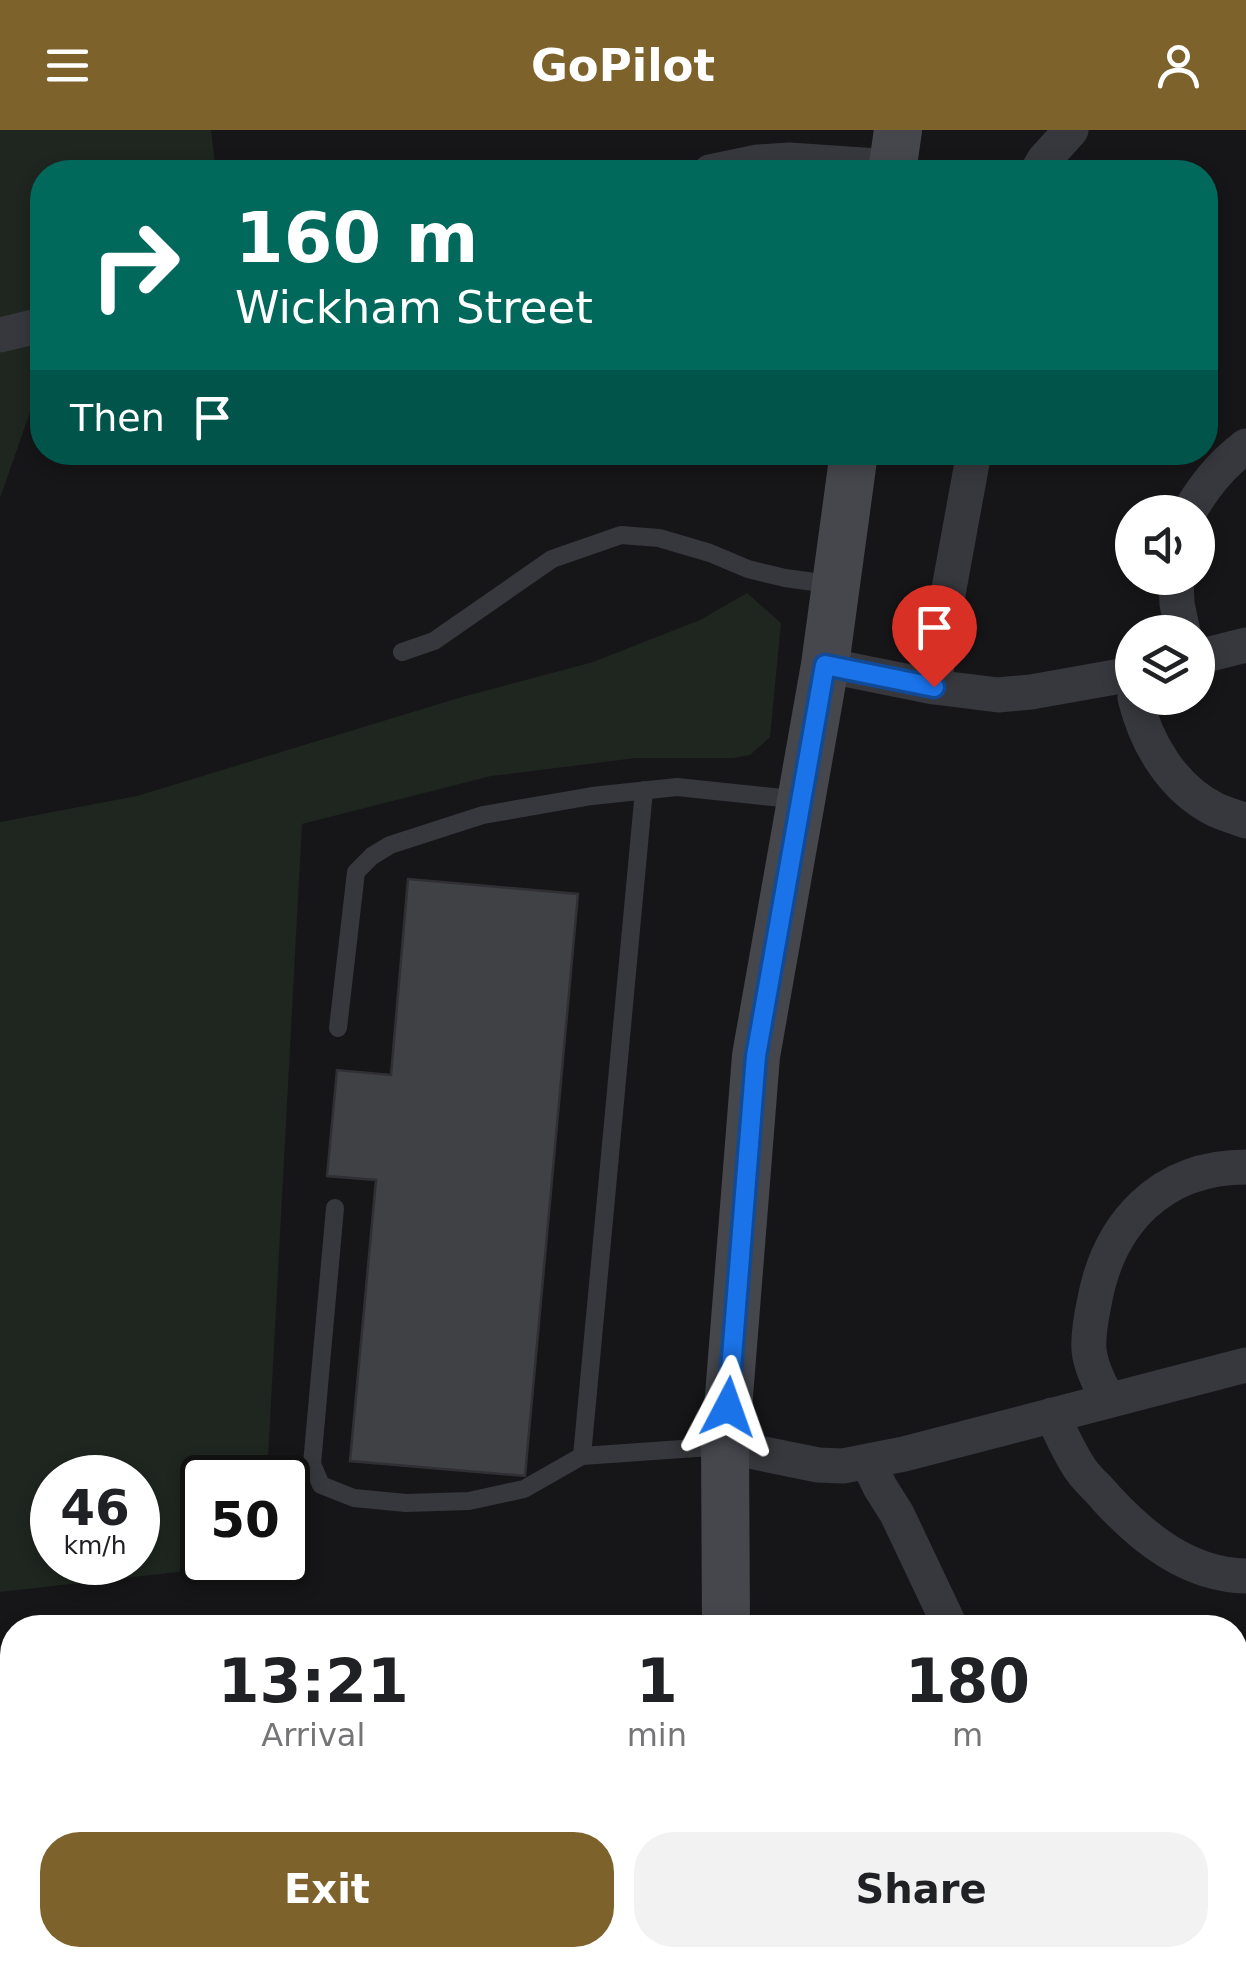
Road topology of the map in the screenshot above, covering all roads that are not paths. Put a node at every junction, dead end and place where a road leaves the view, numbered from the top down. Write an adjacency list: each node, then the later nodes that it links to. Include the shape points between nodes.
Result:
1 (1071, 130): 4 (street)
2 (894, 156): 3 (street)
3 (789, 160)
4 (1044, 160)
5 (30, 328): 6 (street)
6 (0, 334)
7 (1246, 446): 10 (street)
8 (852, 465): 11 (main road)
9 (972, 465): 17 (street)
10 (1199, 495)
11 (836, 586): 13 (lane, via 748,569 659,538 621,536 552,559 434,641); 15 (main road)
12 (1246, 645): 14 (street)
13 (402, 652)
14 (1215, 653)
15 (825, 665): 17 (street); 20 (main road)
16 (1115, 686): 17 (street, via 998,695)
17 (934, 687)
18 (1139, 715): 21 (street, via 1182,785 1214,809)
19 (644, 790): 20 (lane, via 677,786); 22 (lane, via 483,815 372,856 356,872); 29 (lane)
20 (802, 800): 28 (main road, via 756,1056)
21 (1246, 820)
22 (338, 1028)
23 (1246, 1167): 26 (street, via 1175,1182 1152,1196 1116,1238 1096,1290 1089,1349)
24 (334, 1208): 29 (lane, via 312,1464 321,1485 388,1502 468,1501 524,1489)
25 (1246, 1365): 26 (street)
26 (1108, 1400): 27 (street)
27 (1052, 1415): 30 (street); 31 (street, via 1081,1470 1133,1527 1196,1566)
28 (725, 1446): 29 (lane); 30 (street, via 818,1465); 32 (main road)
29 (582, 1456)
30 (868, 1462): 33 (street)
31 (1246, 1576)
32 (726, 1615)
33 (945, 1615)

